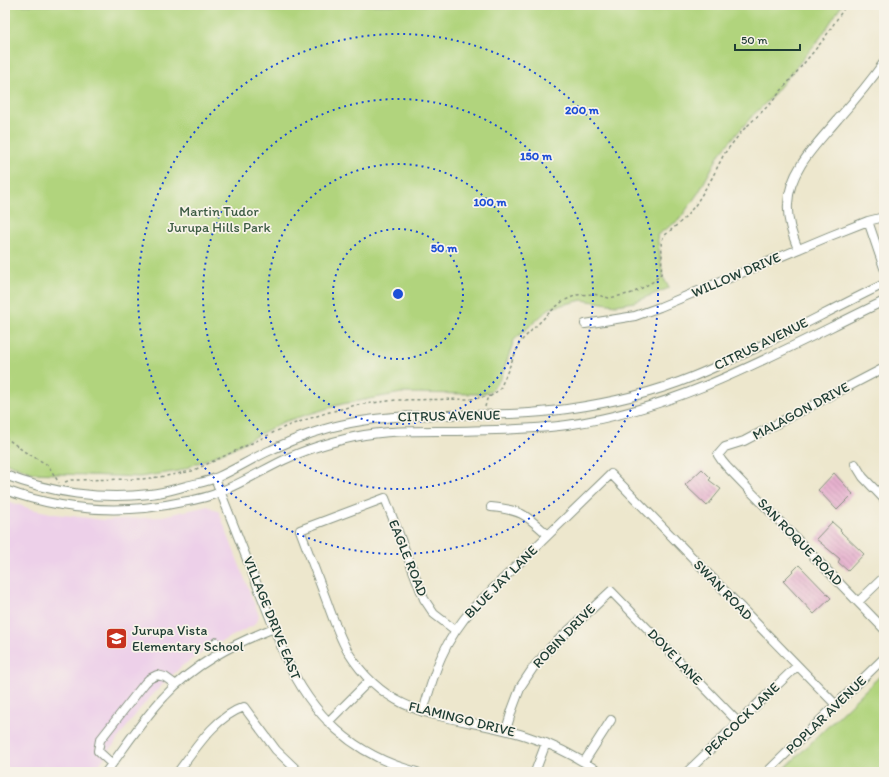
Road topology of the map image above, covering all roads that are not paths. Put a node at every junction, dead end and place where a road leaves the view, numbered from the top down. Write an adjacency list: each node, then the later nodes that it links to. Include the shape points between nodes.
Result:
1 (884, 62): 4 (street, via 806,158 797,173 788,205 791,229)
2 (884, 217): 3 (street, WILLOW DRIVE)
3 (868, 221): 4 (street, WILLOW DRIVE); 5 (street)
4 (798, 249): 8 (street, WILLOW DRIVE, via 654,310 635,316)
5 (884, 268)
6 (884, 284): 14 (street, CITRUS AVENUE, via 746,352 657,389 598,404 536,413 389,417 351,423 306,435)
7 (884, 300): 16 (street, CITRUS AVENUE, via 720,380 658,404 598,419 539,428 410,430 355,437 328,443 285,459)
8 (585, 324)
9 (884, 368): 10 (street, MALAGON DRIVE, via 744,441 725,447)
10 (718, 455): 23 (street, SAN ROQUE ROAD)
11 (855, 464): 18 (street, via 863,477)
12 (611, 474): 20 (street, BLUE JAY LANE); 30 (street, SWAN ROAD)
13 (5, 475): 14 (street, CITRUS AVENUE, via 73,493 109,496 151,494)
14 (215, 478): 16 (street, VILLAGE DRIVE EAST)
15 (5, 490): 16 (street, CITRUS AVENUE, via 74,508 122,510 159,507)
16 (222, 492): 24 (street, VILLAGE DRIVE EAST)
17 (384, 498): 26 (street, EAGLE ROAD, via 424,599 434,614); 31 (street, FLAMINGO DRIVE, via 300,530 344,644 358,667)
18 (884, 499)
19 (491, 507): 20 (street, via 510,508 520,512)
20 (548, 536): 26 (street, BLUE JAY LANE, via 474,607)
21 (884, 577): 23 (street)
22 (611, 591): 37 (street, DOVE LANE); 38 (street, ROBIN DRIVE, via 551,647 533,668 518,693)
23 (858, 602): 25 (street, SAN ROQUE ROAD)
24 (274, 628): 28 (street); 36 (street, VILLAGE DRIVE EAST, via 297,680)
25 (884, 629)
26 (455, 630): 34 (street, BLUE JAY LANE, via 442,654)
27 (216, 642): 28 (street)
28 (221, 652): 32 (street)
29 (884, 658): 33 (street, POPLAR AVENUE)
30 (797, 666): 33 (street, SWAN ROAD); 37 (street, PEACOCK LANE)
31 (370, 680): 34 (street, FLAMINGO DRIVE, via 399,702); 36 (street)
32 (176, 685): 41 (street); 41 (street, via 157,675 148,678 100,740 98,751)
33 (836, 705): 49 (street, POPLAR AVENUE)
34 (422, 712): 38 (street, FLAMINGO DRIVE)
35 (611, 720): 40 (street)
36 (328, 722): 45 (street, VILLAGE DRIVE EAST, via 365,750 399,767)
37 (738, 722): 48 (street, PEACOCK LANE)
38 (506, 730): 39 (street, FLAMINGO DRIVE)
39 (546, 743): 40 (street, FLAMINGO DRIVE); 46 (street)
40 (584, 762): 47 (street, FLAMINGO DRIVE)
41 (112, 764): 42 (street)
42 (106, 772)
43 (178, 772): 44 (street, via 220,722 234,710 244,706 276,750)
44 (299, 772)
45 (417, 772)
46 (535, 772)
47 (599, 772)
48 (687, 772)
49 (767, 772)

